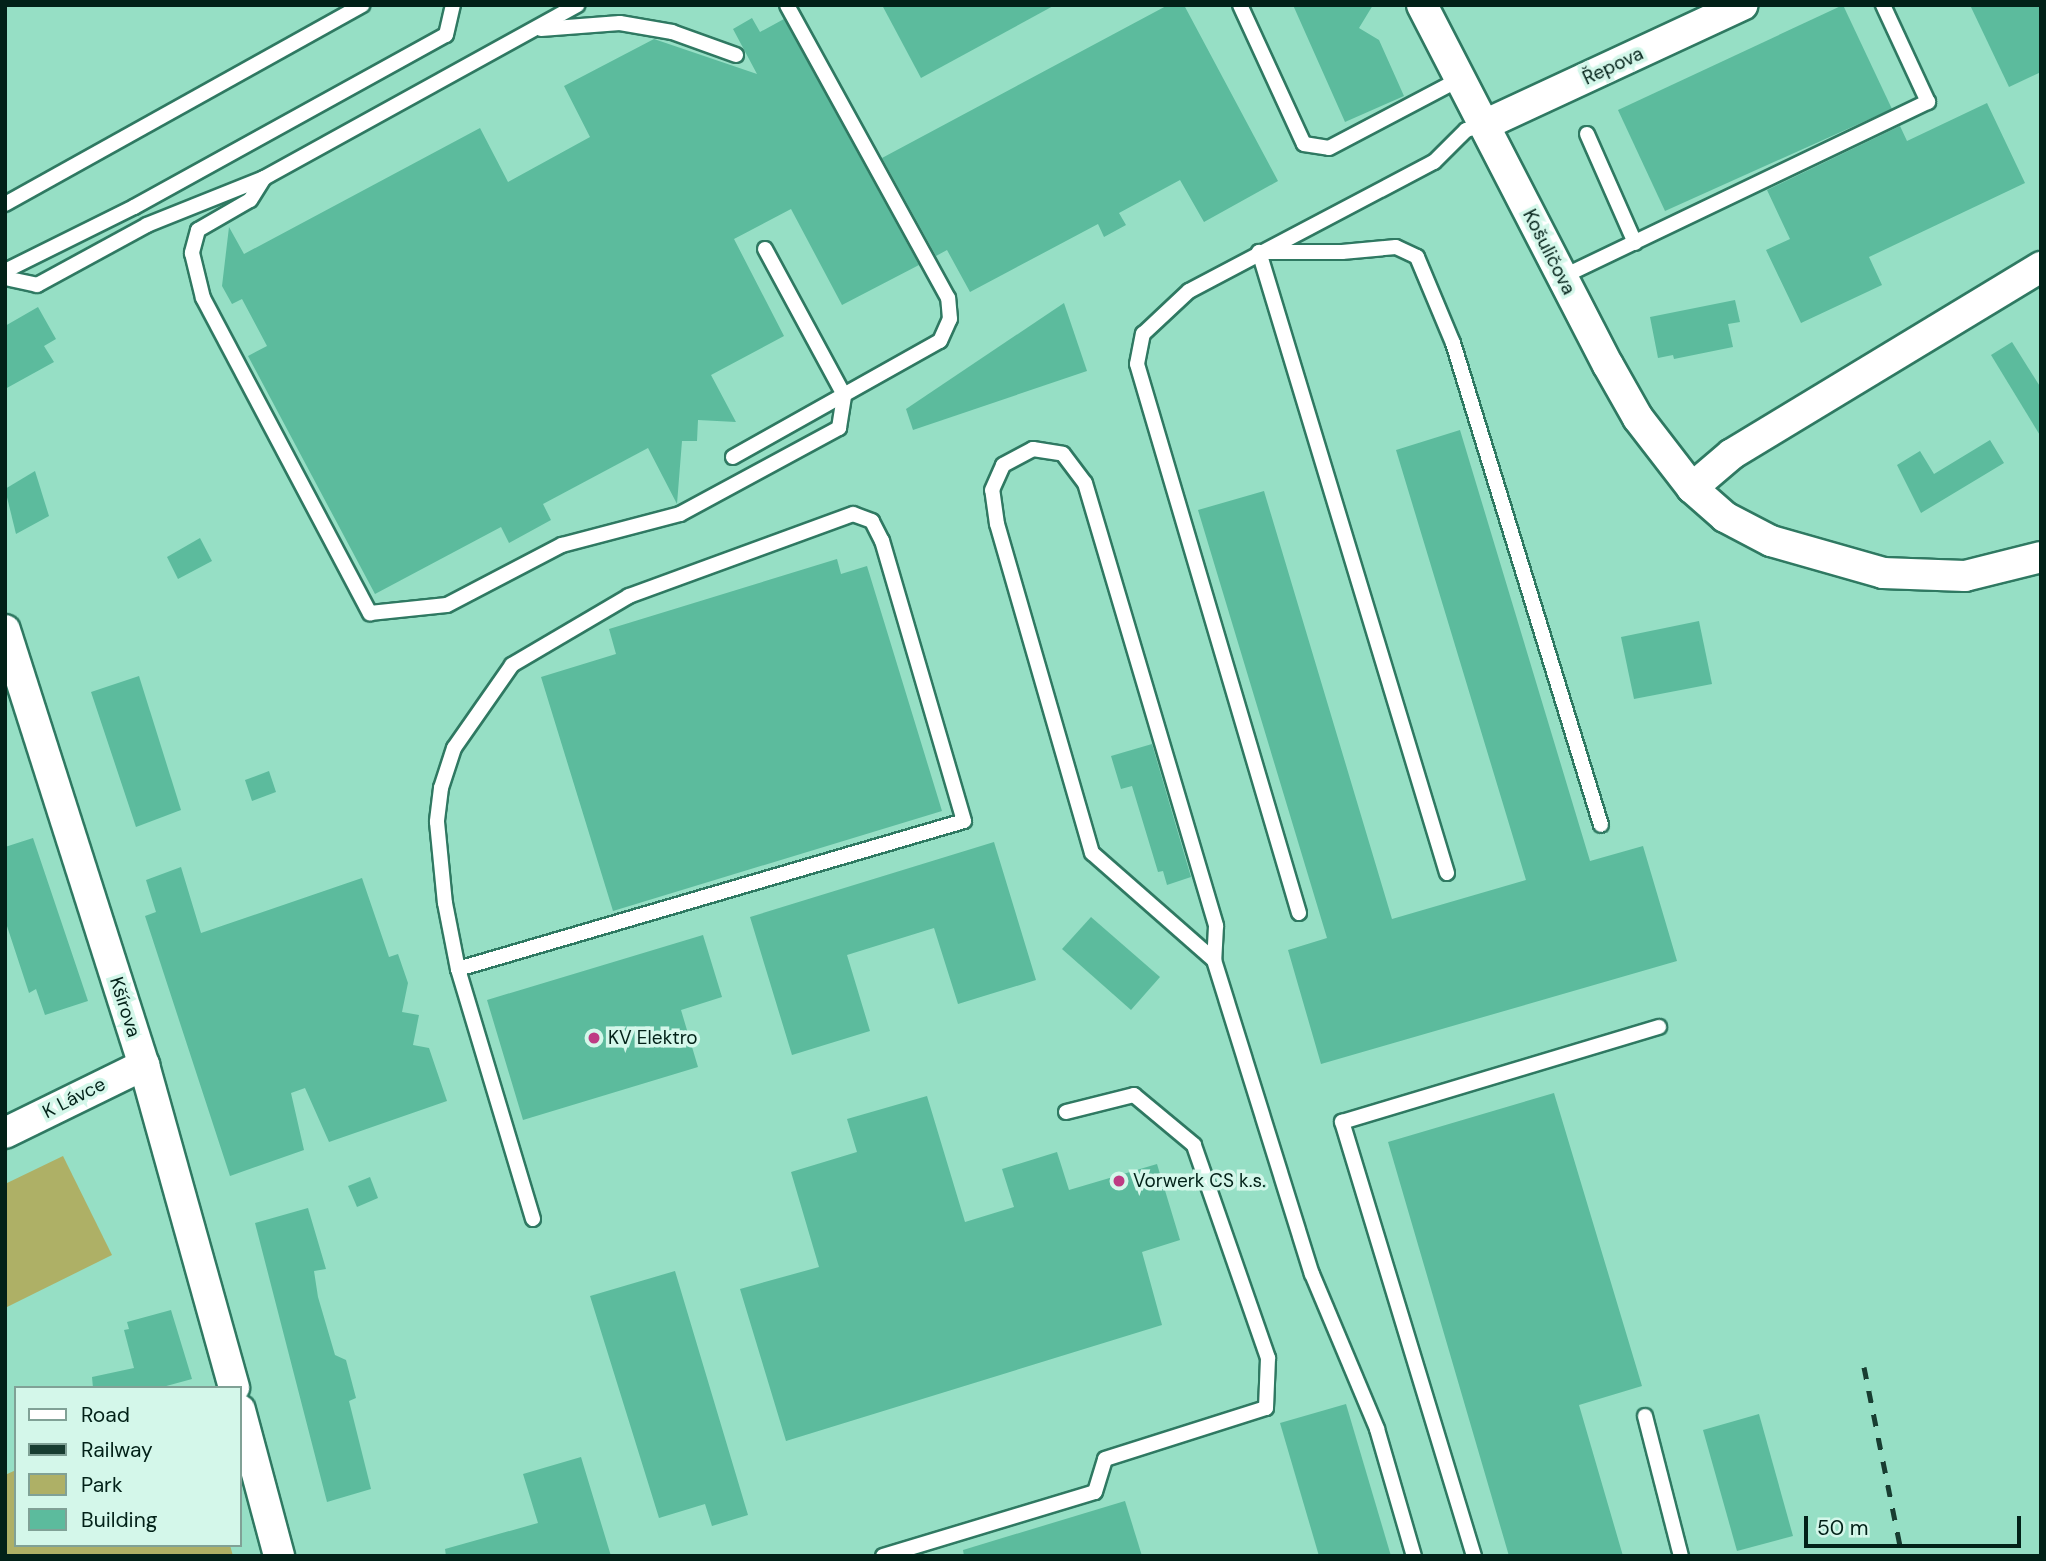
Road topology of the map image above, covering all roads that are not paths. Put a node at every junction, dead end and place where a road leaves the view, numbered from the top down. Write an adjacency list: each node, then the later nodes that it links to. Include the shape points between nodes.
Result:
1 (362, 5): 15 (lane)
2 (453, 5): 20 (lane, via 446,35 134,207)
3 (577, 5): 9 (lane)
4 (787, 5): 23 (lane, via 948,298 950,319 940,341)
5 (1240, 5): 11 (lane, via 1304,144 1329,148)
6 (1422, 5): 11 (street, Košuličova)
7 (1742, 5): 12 (street, Řepova)
8 (1883, 5): 16 (lane, via 1928,102)
9 (536, 29): 10 (lane, via 620,23 672,32); 14 (lane)
10 (736, 55)
11 (1460, 79): 12 (street, Košuličova)
12 (1484, 125): 18 (lane, via 1466,130 1434,162); 22 (street, Košuličova)
13 (1587, 134): 16 (lane)
14 (264, 178): 21 (lane, via 147,225 37,285); 23 (lane, via 250,200 198,230 192,253 203,298 370,613 447,605 562,545 680,514 839,428)
15 (5, 204)
16 (1635, 243): 22 (lane)
17 (765, 249): 23 (lane)
18 (1259, 252): 28 (lane, via 1342,253 1396,247 1417,257 1453,343); 29 (lane); 30 (lane, via 1189,291 1143,334 1137,364)
19 (2041, 267): 25 (street, via 1732,454)
20 (5, 271)
21 (5, 278)
22 (1562, 278): 25 (street, Košuličova, via 1638,418)
23 (844, 395): 24 (lane)
24 (733, 457)
25 (1692, 488): 26 (street, Košuličova, via 1725,517 1771,541 1883,573 1965,576)
26 (2041, 556)
27 (5, 630): 34 (street, Kšírova)
28 (1601, 825)
29 (1447, 873)
30 (1299, 913)
31 (1214, 960): 31 (lane, via 1216,926 1086,483 1063,454 1033,449 1003,465 992,490 997,524 1092,853); 43 (lane, via 1312,1273 1377,1429)
32 (458, 969): 32 (lane, via 438,836 441,788 454,748 512,665 629,596 853,514 872,521 882,541 964,821); 37 (lane)
33 (1659, 1027): 44 (lane, via 1342,1122)
34 (144, 1065): 36 (street, K Lávce); 38 (street, Kšírova)
35 (1066, 1112): 42 (lane, via 1133,1095 1194,1145 1268,1358 1266,1408 1105,1459 1094,1492)
36 (5, 1133)
37 (533, 1219)
38 (227, 1385)
39 (1645, 1416): 45 (lane)
40 (242, 1417): 41 (street)
41 (279, 1556)
42 (883, 1556)
43 (1414, 1556)
44 (1474, 1556)
45 (1681, 1556)

